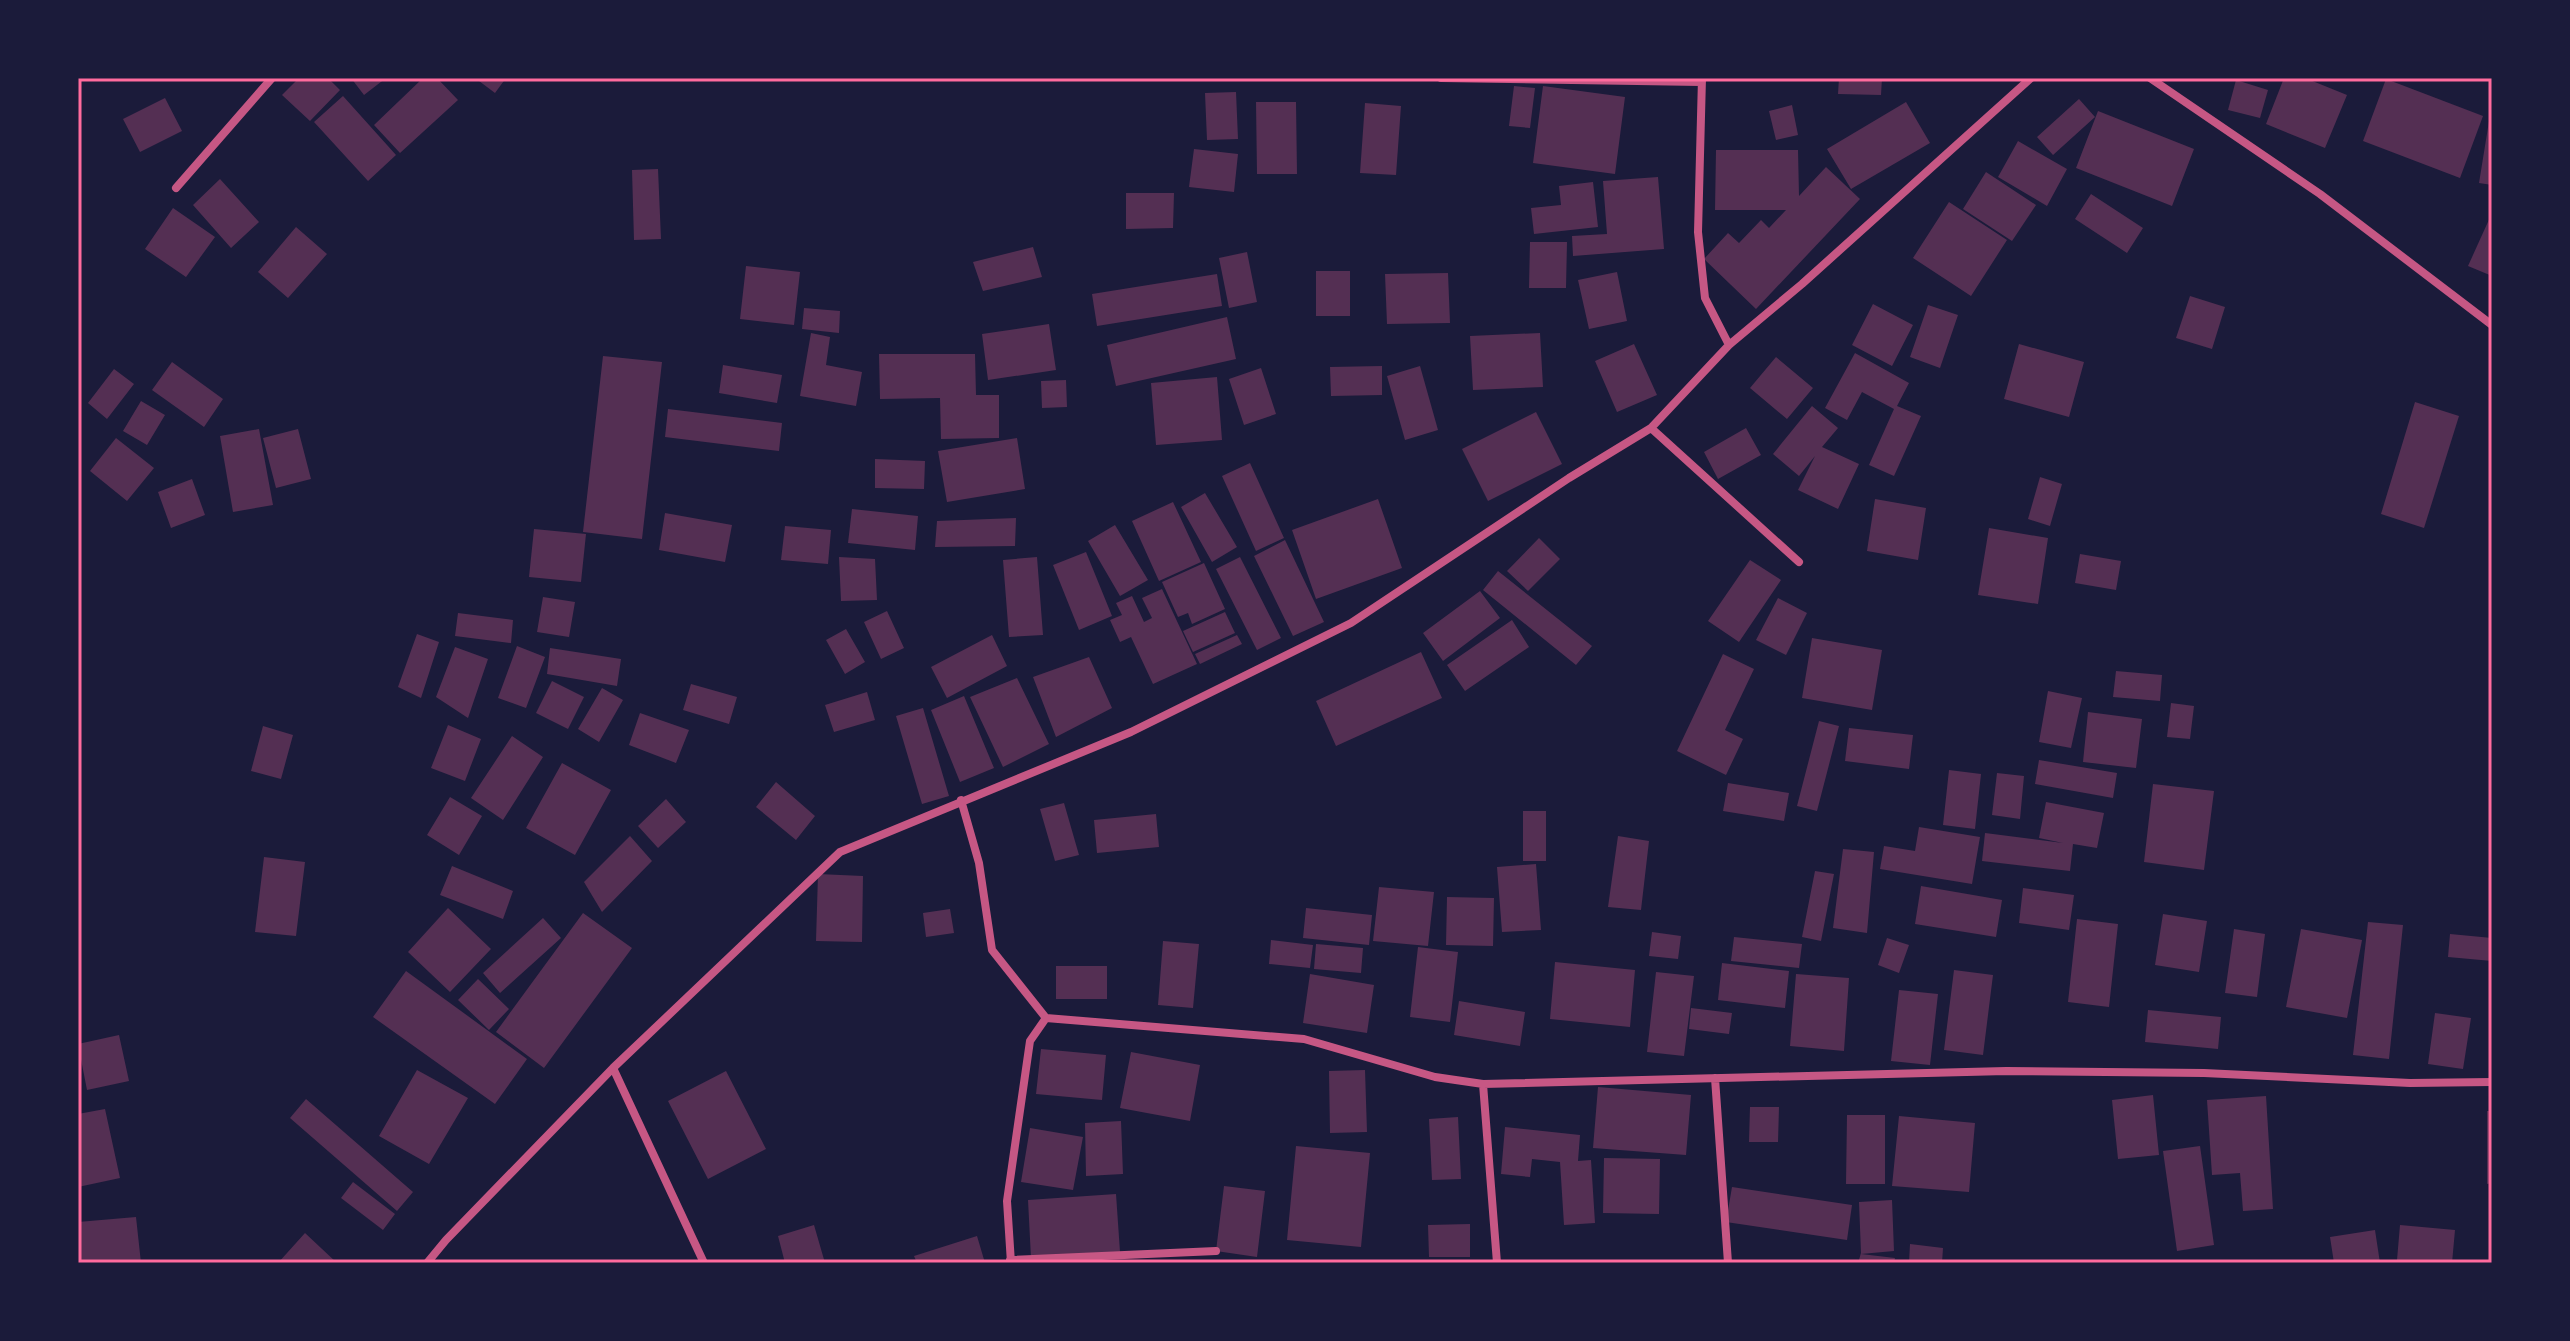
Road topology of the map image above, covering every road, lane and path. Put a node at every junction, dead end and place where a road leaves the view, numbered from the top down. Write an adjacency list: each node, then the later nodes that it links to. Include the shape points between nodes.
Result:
1 (272, 78): 6 (street)
2 (1441, 78): 5 (street)
3 (2031, 78): 8 (street)
4 (2150, 78): 7 (street, via 2320,194)
5 (1701, 80): 8 (street, via 1698,232 1705,298)
6 (176, 188)
7 (2492, 325)
8 (1729, 345): 9 (street)
9 (1651, 428): 10 (street); 11 (street, via 1351,623 1131,732)
10 (1799, 562)
11 (961, 800): 12 (street, via 979,863 992,950); 13 (street, via 840,852)
12 (1046, 1018): 16 (street, via 1304,1039 1435,1077); 18 (street, via 1030,1041 1007,1201)
13 (613, 1068): 19 (street); 20 (street)
14 (1715, 1078): 15 (street, via 2022,1071); 16 (street); 22 (street)
15 (2492, 1082)
16 (1483, 1084): 21 (street)
17 (1216, 1251): 18 (street)
18 (1010, 1262)
19 (427, 1263)
20 (704, 1263)
21 (1497, 1263)
22 (1728, 1263)

